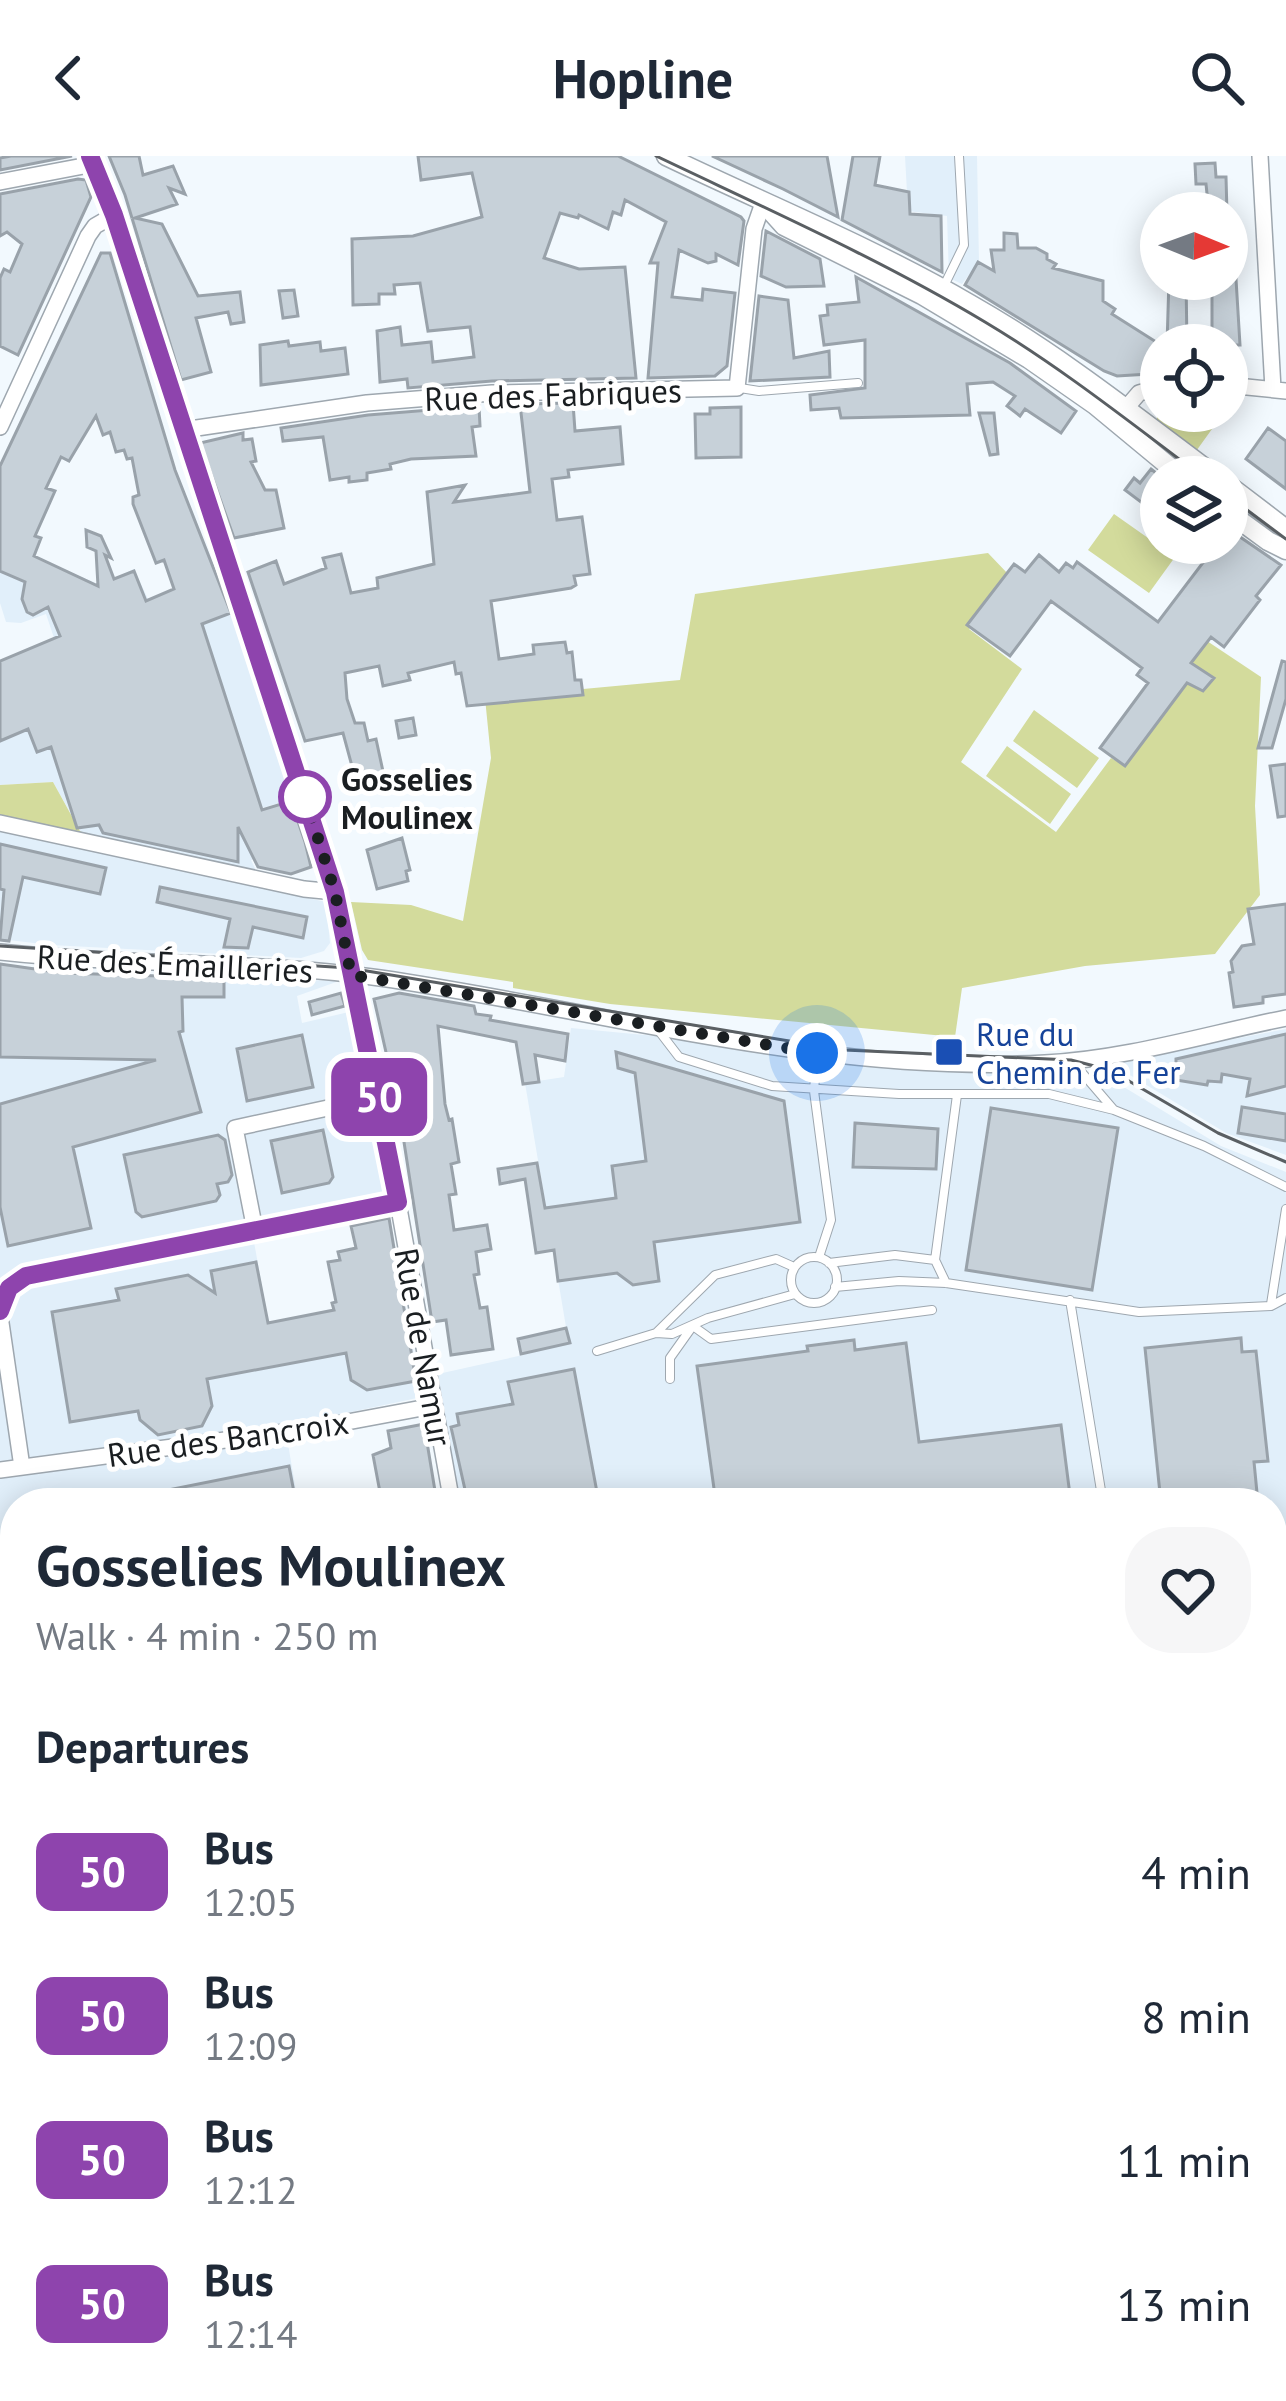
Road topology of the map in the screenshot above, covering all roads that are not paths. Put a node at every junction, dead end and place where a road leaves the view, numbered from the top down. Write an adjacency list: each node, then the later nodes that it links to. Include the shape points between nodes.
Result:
1 (666, 156): 6 (street)
2 (959, 156): 8 (lane, via 964,245)
3 (1260, 156): 12 (street)
4 (92, 160): 5 (street); 7 (street, Rue de Namur)
5 (0, 182)
6 (763, 203): 8 (street); 10 (street); 14 (street, via 784,226 988,333)
7 (114, 215): 15 (street, via 88,236); 16 (street, Rue de Namur)
8 (943, 288): 14 (street, via 1023,336)
9 (858, 383): 10 (lane)
10 (736, 388): 16 (street, Rue des Fabriques, via 472,394)
11 (1248, 388): 12 (street)
12 (1280, 390)
13 (1140, 394): 14 (street)
14 (1120, 416): 17 (street); 18 (street)
15 (0, 427)
16 (183, 430): 24 (street, Rue de Namur)
17 (1161, 456)
18 (1184, 456)
19 (1248, 500): 21 (street)
20 (1248, 527): 22 (street)
21 (1286, 529)
22 (1286, 550)
23 (0, 824): 24 (street)
24 (335, 892): 26 (street, Rue de Namur)
25 (0, 952): 26 (street, Rue des Émailleries)
26 (351, 975): 28 (street); 33 (street, Rue de Namur)
27 (1286, 1018): 30 (street)
28 (655, 1025): 29 (street); 31 (lane, via 679,1057 772,1086)
29 (817, 1053): 30 (street); 31 (lane)
30 (1071, 1060): 34 (lane)
31 (814, 1090): 32 (lane); 39 (lane, via 831,1220)
32 (957, 1095): 34 (lane, via 1049,1094); 40 (lane)
33 (379, 1097): 36 (street, Rue de Namur); 38 (street, via 235,1128)
34 (1114, 1109): 35 (lane)
35 (1286, 1186)
36 (398, 1202): 38 (street); 55 (street, Rue de Namur)
37 (1286, 1209): 49 (lane)
38 (255, 1231): 48 (street, via 26,1276)
39 (819, 1257): 41 (lane); 42 (lane)
40 (935, 1260): 41 (lane, via 895,1255); 43 (lane)
41 (829, 1263): 44 (lane)
42 (794, 1267): 45 (lane); 52 (lane, via 776,1259 715,1275)
43 (946, 1283): 44 (lane); 47 (lane)
44 (835, 1287): 45 (lane, via 821,1301)
45 (796, 1294): 51 (lane)
46 (1286, 1298): 49 (lane)
47 (1070, 1300): 49 (lane, via 1139,1312); 59 (lane)
48 (1, 1304): 56 (street)
49 (1270, 1306)
50 (932, 1310): 51 (lane, via 711,1340)
51 (693, 1326): 52 (lane); 54 (lane, via 670,1358)
52 (656, 1334): 53 (lane)
53 (597, 1351)
54 (670, 1379)
55 (433, 1406): 56 (street, Rue des Bancroix); 58 (street, Rue de Namur)
56 (22, 1467): 57 (street, Rue des Bancroix)
57 (0, 1471)
58 (449, 1488)
59 (1101, 1488)

